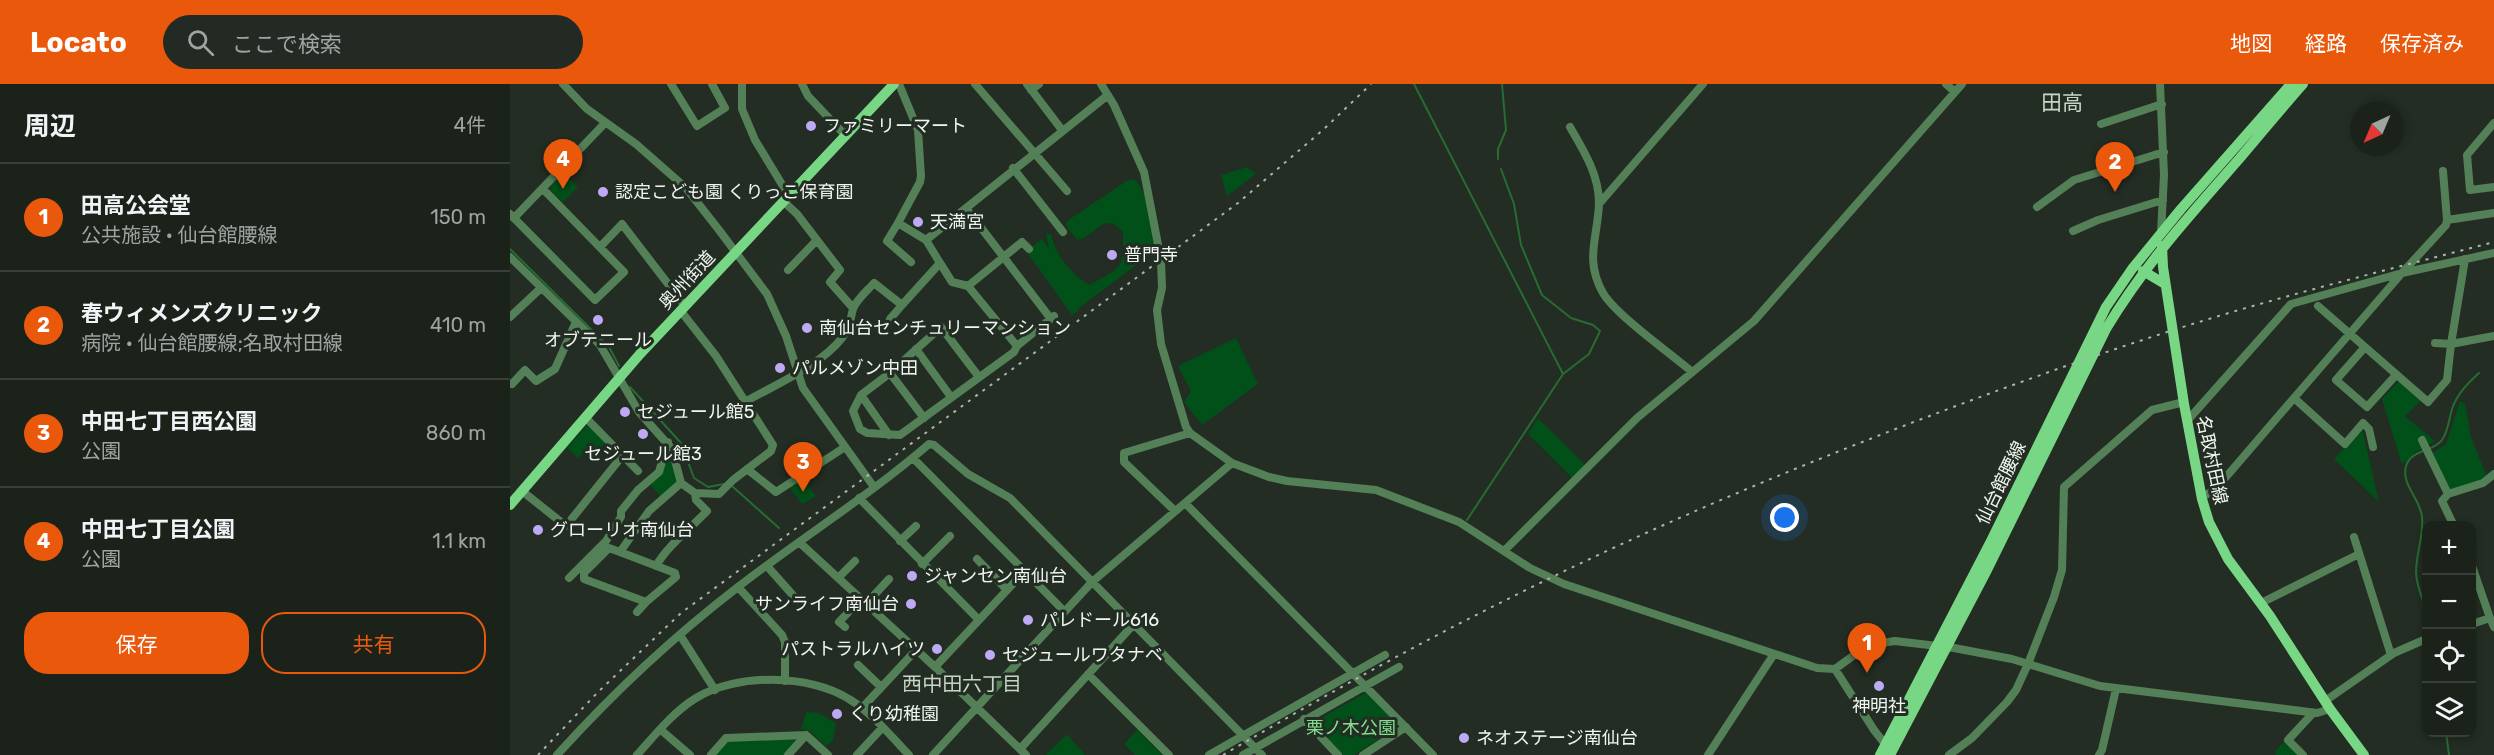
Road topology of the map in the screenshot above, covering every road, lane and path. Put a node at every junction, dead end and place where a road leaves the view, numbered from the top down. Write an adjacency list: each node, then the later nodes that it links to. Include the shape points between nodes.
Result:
1 (562, 84): 21 (street)
2 (671, 84): 3 (street, via 697,126 725,108)
3 (712, 84)
4 (742, 84): 34 (street, via 742,109)
5 (802, 84): 26 (street, via 808,96)
6 (894, 84): 26 (main road, 奥州街道)
7 (899, 84): 42 (street, via 918,130 921,176)
8 (975, 84): 27 (street)
9 (1039, 84): 17 (street)
10 (1101, 84): 19 (street)
11 (1703, 84): 36 (street)
12 (1946, 84): 18 (street)
13 (1962, 84): 18 (street)
14 (2160, 84): 20 (street)
15 (2291, 84): 45 (main road, 仙台館腰線)
16 (2304, 84): 49 (main road, 仙台館腰線)
17 (1029, 87): 25 (street)
18 (1955, 92): 79 (street, via 1754,321)
19 (1108, 95): 25 (street); 93 (street, via 1144,172 1161,260 1162,288 1157,310 1161,344)
20 (2162, 104): 23 (street); 28 (street)
21 (606, 123): 32 (street); 51 (street, via 686,188)
22 (2494, 123): 31 (street, via 2467,155 2470,190)
23 (2101, 124)
24 (1570, 127): 36 (street, via 1594,172)
25 (1062, 130): 27 (street)
26 (846, 136): 34 (main road, 奥州街道)
27 (1034, 151): 29 (street); 33 (street)
28 (2164, 152): 35 (street); 37 (street, via 2074,180)
29 (1013, 168): 38 (street); 44 (street)
30 (2443, 171): 41 (street)
31 (2494, 187)
32 (543, 189): 40 (street); 48 (street)
33 (1067, 191)
34 (787, 199): 47 (street); 51 (main road, 奥州街道)
35 (2163, 200): 43 (street); 45 (street)
36 (1599, 204): 79 (street, via 1592,263 1604,295)
37 (2037, 207)
38 (966, 208): 46 (street); 54 (street)
39 (2494, 213): 41 (street)
40 (512, 216): 48 (street, via 595,300 624,272)
41 (2447, 220): 60 (street)
42 (898, 223): 46 (street); 56 (street, via 887,241)
43 (2073, 231)
44 (1064, 232)
45 (2161, 233): 49 (main road, 名取村田線); 151 (main road, 仙台館腰線, via 2106,307)
46 (926, 240): 57 (street)
47 (816, 241): 58 (street); 67 (street, via 840,270 830,282)
48 (600, 247): 66 (street, via 622,224)
49 (2162, 247): 59 (main road, 仙台館腰線); 61 (main road, 名取村田線)
50 (1029, 249): 54 (street, via 1022,242)
51 (735, 253): 66 (main road, 奥州街道); 78 (street, via 767,294)
52 (2494, 253): 55 (street)
53 (510, 257): 63 (street)
54 (1004, 257): 62 (street); 75 (street, via 1052,318)
55 (2465, 259): 60 (street); 74 (street)
56 (911, 262)
57 (940, 263): 62 (street, via 952,282); 64 (street)
58 (789, 270)
59 (2143, 271): 61 (main road); 151 (main road, 仙台館腰線, via 2106,329)
60 (2402, 273): 71 (street); 92 (street, via 2291,304)
61 (2165, 284): 89 (main road, 名取村田線)
62 (968, 286): 75 (street)
63 (542, 288): 68 (street); 70 (street)
64 (902, 305): 67 (street, via 873,283); 69 (street)
65 (2318, 306): 71 (street)
66 (682, 308): 83 (main road, 奥州街道); 88 (street)
67 (853, 308): 78 (street, via 843,337 809,368)
68 (510, 317)
69 (890, 319)
70 (576, 322): 83 (street, via 600,345); 84 (street, via 555,369 536,381 525,370)
71 (2350, 333): 76 (street); 87 (street)
72 (2494, 336): 74 (street)
73 (2435, 343): 74 (street)
74 (2451, 344): 81 (street, via 2447,380 2428,402)
75 (1017, 346): 82 (street)
76 (2365, 347): 81 (street); 81 (street, via 2336,380 2367,407)
77 (916, 349): 80 (street); 82 (street, via 941,327); 86 (street)
78 (798, 371): 88 (street); 97 (street, via 802,388)
79 (1692, 372): 121 (street, via 1637,418)
80 (890, 373): 85 (street); 91 (street)
81 (2396, 375)
82 (980, 377): 86 (street)
83 (619, 379): 90 (main road, 奥州街道); 96 (street, via 639,412)
84 (512, 384)
85 (861, 395): 94 (street); 94 (street, via 853,411 860,429)
86 (951, 398): 91 (street)
87 (2294, 398): 98 (street, via 2345,444 2363,423 2369,429); 110 (street, via 2214,491)
88 (745, 402): 102 (street, via 773,445 771,451)
89 (2184, 402): 92 (main road, 名取村田線); 156 (street, via 2152,410 2064,487 2062,570)
90 (586, 418): 99 (street); 107 (main road, 奥州街道)
91 (924, 418): 94 (street, via 900,435)
92 (2187, 421): 110 (main road, 名取村田線)
93 (1190, 434): 101 (street); 114 (street, via 1124,453 1124,462)
94 (889, 435)
95 (2422, 440): 109 (street)
96 (668, 442): 105 (street); 131 (street, via 659,472 638,490 621,511 606,541)
97 (845, 447): 102 (street, via 776,492); 106 (street)
98 (2373, 447)
99 (623, 455): 103 (street); 107 (street, via 566,526)
100 (913, 458): 106 (street); 129 (street); 134 (street, via 929,444 934,445 968,474 1010,498)
101 (1232, 463): 112 (street); 121 (street, via 1287,481 1376,490 1459,522)
102 (747, 469): 108 (street, via 719,494)
103 (638, 471)
104 (2494, 474): 109 (street, via 2483,483)
105 (681, 483): 108 (street); 122 (street, via 649,511)
106 (874, 487): 111 (street)
107 (522, 491): 113 (main road, 奥州街道)
108 (695, 493): 127 (street, via 707,512 665,551)
109 (2448, 494): 115 (street, via 2442,501)
110 (2201, 497): 140 (main road, 名取村田線, via 2219,544)
111 (859, 498): 119 (street); 120 (street)
112 (1185, 503): 114 (street); 161 (street)
113 (510, 505)
114 (1176, 511): 134 (street)
115 (2452, 521)
116 (916, 526): 119 (street)
117 (950, 536): 126 (street)
118 (2354, 537): 123 (street)
119 (900, 541): 126 (street)
120 (799, 542): 128 (street); 132 (street)
121 (1505, 550): 153 (street, via 1530,568 1564,584)
122 (620, 552): 127 (street); 138 (street, via 609,548 584,573 584,579)
123 (2359, 554): 140 (street); 155 (street)
124 (976, 560): 136 (street)
125 (855, 561): 132 (street)
126 (922, 564): 144 (street)
127 (656, 566): 138 (street, via 676,576)
128 (767, 566): 135 (street); 137 (street)
129 (1024, 572): 136 (street); 141 (street)
130 (2475, 575): 143 (street)
131 (569, 578)
132 (838, 578): 139 (street)
133 (889, 579): 139 (street)
134 (1092, 582): 141 (street); 146 (street)
135 (738, 587): 149 (street); 163 (street, via 782,635)
136 (1007, 590): 144 (street)
137 (798, 601)
138 (646, 602): 142 (street)
139 (864, 602): 147 (street, via 840,622); 152 (street)
140 (2261, 603): 168 (main road, 名取村田線)
141 (1064, 611): 169 (street)
142 (637, 612)
143 (2490, 618): 145 (street); 148 (street)
144 (979, 620): 158 (street)
145 (2476, 623)
146 (1134, 624): 162 (street); 177 (street)
147 (845, 627)
148 (2494, 627)
149 (680, 635): 167 (street); 182 (street)
150 (2422, 641): 155 (street)
151 (1942, 646): 156 (street); 160 (street, via 1877,642); 180 (main road, 仙台館腰線)
152 (916, 650): 158 (street); 165 (street)
153 (1774, 654): 160 (street, via 1810,666); 198 (street)
154 (1385, 655): 161 (street)
155 (2391, 655): 168 (street)
156 (2028, 664): 166 (street); 199 (street, via 2016,690 1997,714)
157 (858, 665): 165 (street)
158 (935, 667): 169 (street)
159 (1399, 667): 164 (street)
160 (1835, 669): 180 (street)
161 (1353, 673): 164 (street); 177 (street)
162 (1088, 674): 179 (street); 191 (street)
163 (785, 681): 167 (street, via 733,684); 170 (street, via 832,689)
164 (1365, 686): 172 (street); 173 (street)
165 (881, 687): 170 (street)
166 (2116, 689): 171 (street); 181 (street)
167 (715, 690): 175 (street, via 680,710)
168 (2327, 705): 171 (street); 201 (main road, 名取村田線)
169 (977, 707): 179 (street); 190 (street)
170 (862, 708): 174 (street)
171 (2313, 713): 200 (street, via 2288,740)
172 (1304, 719): 178 (street); 195 (street)
173 (1406, 727): 196 (street); 197 (street)
174 (882, 728): 188 (street); 189 (street)
175 (661, 730): 183 (street); 184 (street)
176 (806, 735): 185 (street, via 726,738); 186 (street); 187 (street)
177 (1242, 735): 178 (street); 192 (street)
178 (1255, 748): 193 (street); 194 (street)
179 (1023, 752)
180 (1888, 752)
181 (2103, 753)
182 (557, 755)
183 (637, 755)
184 (690, 755)
185 (711, 755)
186 (788, 755)
187 (828, 755)
188 (857, 755)
189 (909, 755)
190 (933, 755)
191 (1169, 755)
192 (1209, 755)
193 (1243, 755)
194 (1262, 755)
195 (1338, 755)
196 (1363, 755)
197 (1433, 755)
198 (1708, 755)
199 (1949, 755)
200 (2302, 755)
201 (2364, 755)

